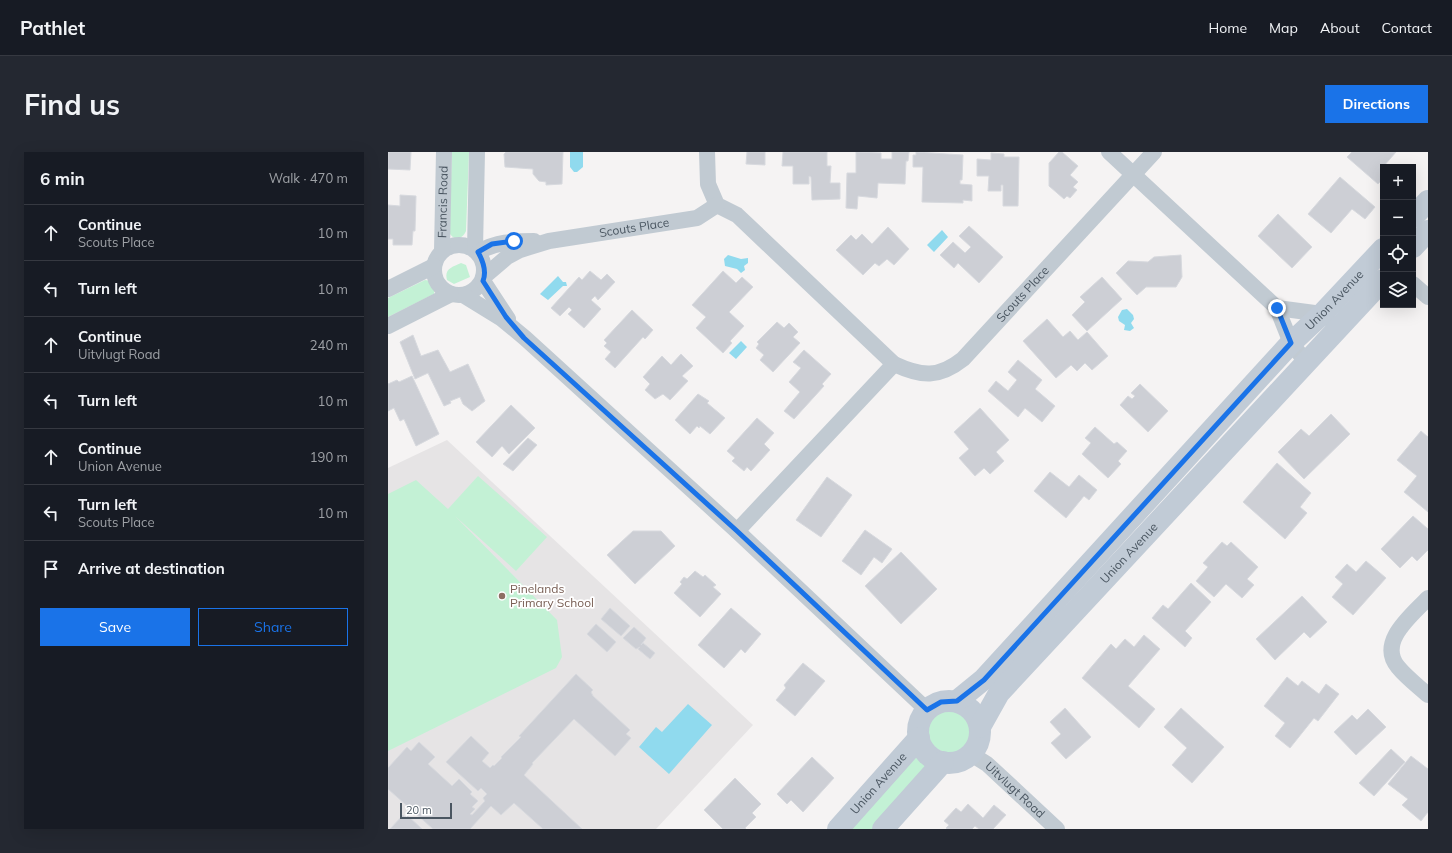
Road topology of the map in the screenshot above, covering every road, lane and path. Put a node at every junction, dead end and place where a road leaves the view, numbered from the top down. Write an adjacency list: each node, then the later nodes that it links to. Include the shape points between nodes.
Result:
1 (444, 152): 14 (street, Francis Road)
2 (477, 152): 13 (street)
3 (707, 152): 8 (street, via 708,184)
4 (1109, 152): 6 (street)
5 (1154, 152): 6 (street, Scouts Place)
6 (1133, 174): 23 (street); 30 (street, Scouts Place, via 963,359 949,370 933,373 913,373)
7 (1428, 201): 9 (street)
8 (717, 205): 11 (street, Scouts Place, via 697,218); 30 (street, Scouts Place, via 737,215)
9 (1416, 214)
10 (1428, 231): 12 (street)
11 (549, 241): 13 (street, Scouts Place, via 502,242); 17 (street, Scouts Place, via 507,257)
12 (1416, 244)
13 (476, 250): 14 (street, via 461,245 451,246); 17 (street, via 482,260)
14 (442, 252): 16 (street)
15 (1380, 252): 24 (street, Union Avenue)
16 (434, 266): 20 (street); 21 (street, via 435,277 440,287)
17 (484, 278): 21 (street, via 476,289); 27 (street, via 506,317)
18 (1380, 283): 26 (street, Union Avenue)
19 (1416, 287): 22 (street)
20 (388, 289)
21 (457, 295): 25 (street); 27 (street, via 502,319)
22 (1428, 297)
23 (1277, 308): 24 (street); 28 (street)
24 (1322, 314): 26 (street); 28 (street, Union Avenue)
25 (388, 326)
26 (1338, 329): 29 (street, Union Avenue)
27 (524, 338): 31 (street)
28 (1291, 343): 29 (street); 34 (street, Union Avenue, via 984,680)
29 (1307, 363): 36 (street, Union Avenue, via 999,693)
30 (894, 364): 31 (street)
31 (737, 531): 35 (street)
32 (1428, 598): 33 (street, via 1401,627 1392,641 1392,656 1398,667)
33 (1428, 695)
34 (957, 701): 35 (street, via 941,702); 36 (street, via 968,706)
35 (927, 710): 37 (street, via 919,723)
36 (980, 727): 38 (street, via 980,737)
37 (919, 738): 39 (street, via 927,754); 40 (street, Union Avenue)
38 (971, 754): 39 (street, via 958,762); 42 (street, Uitvlugt Road, via 987,764)
39 (943, 762): 41 (street)
40 (838, 829)
41 (883, 829)
42 (1057, 829)

